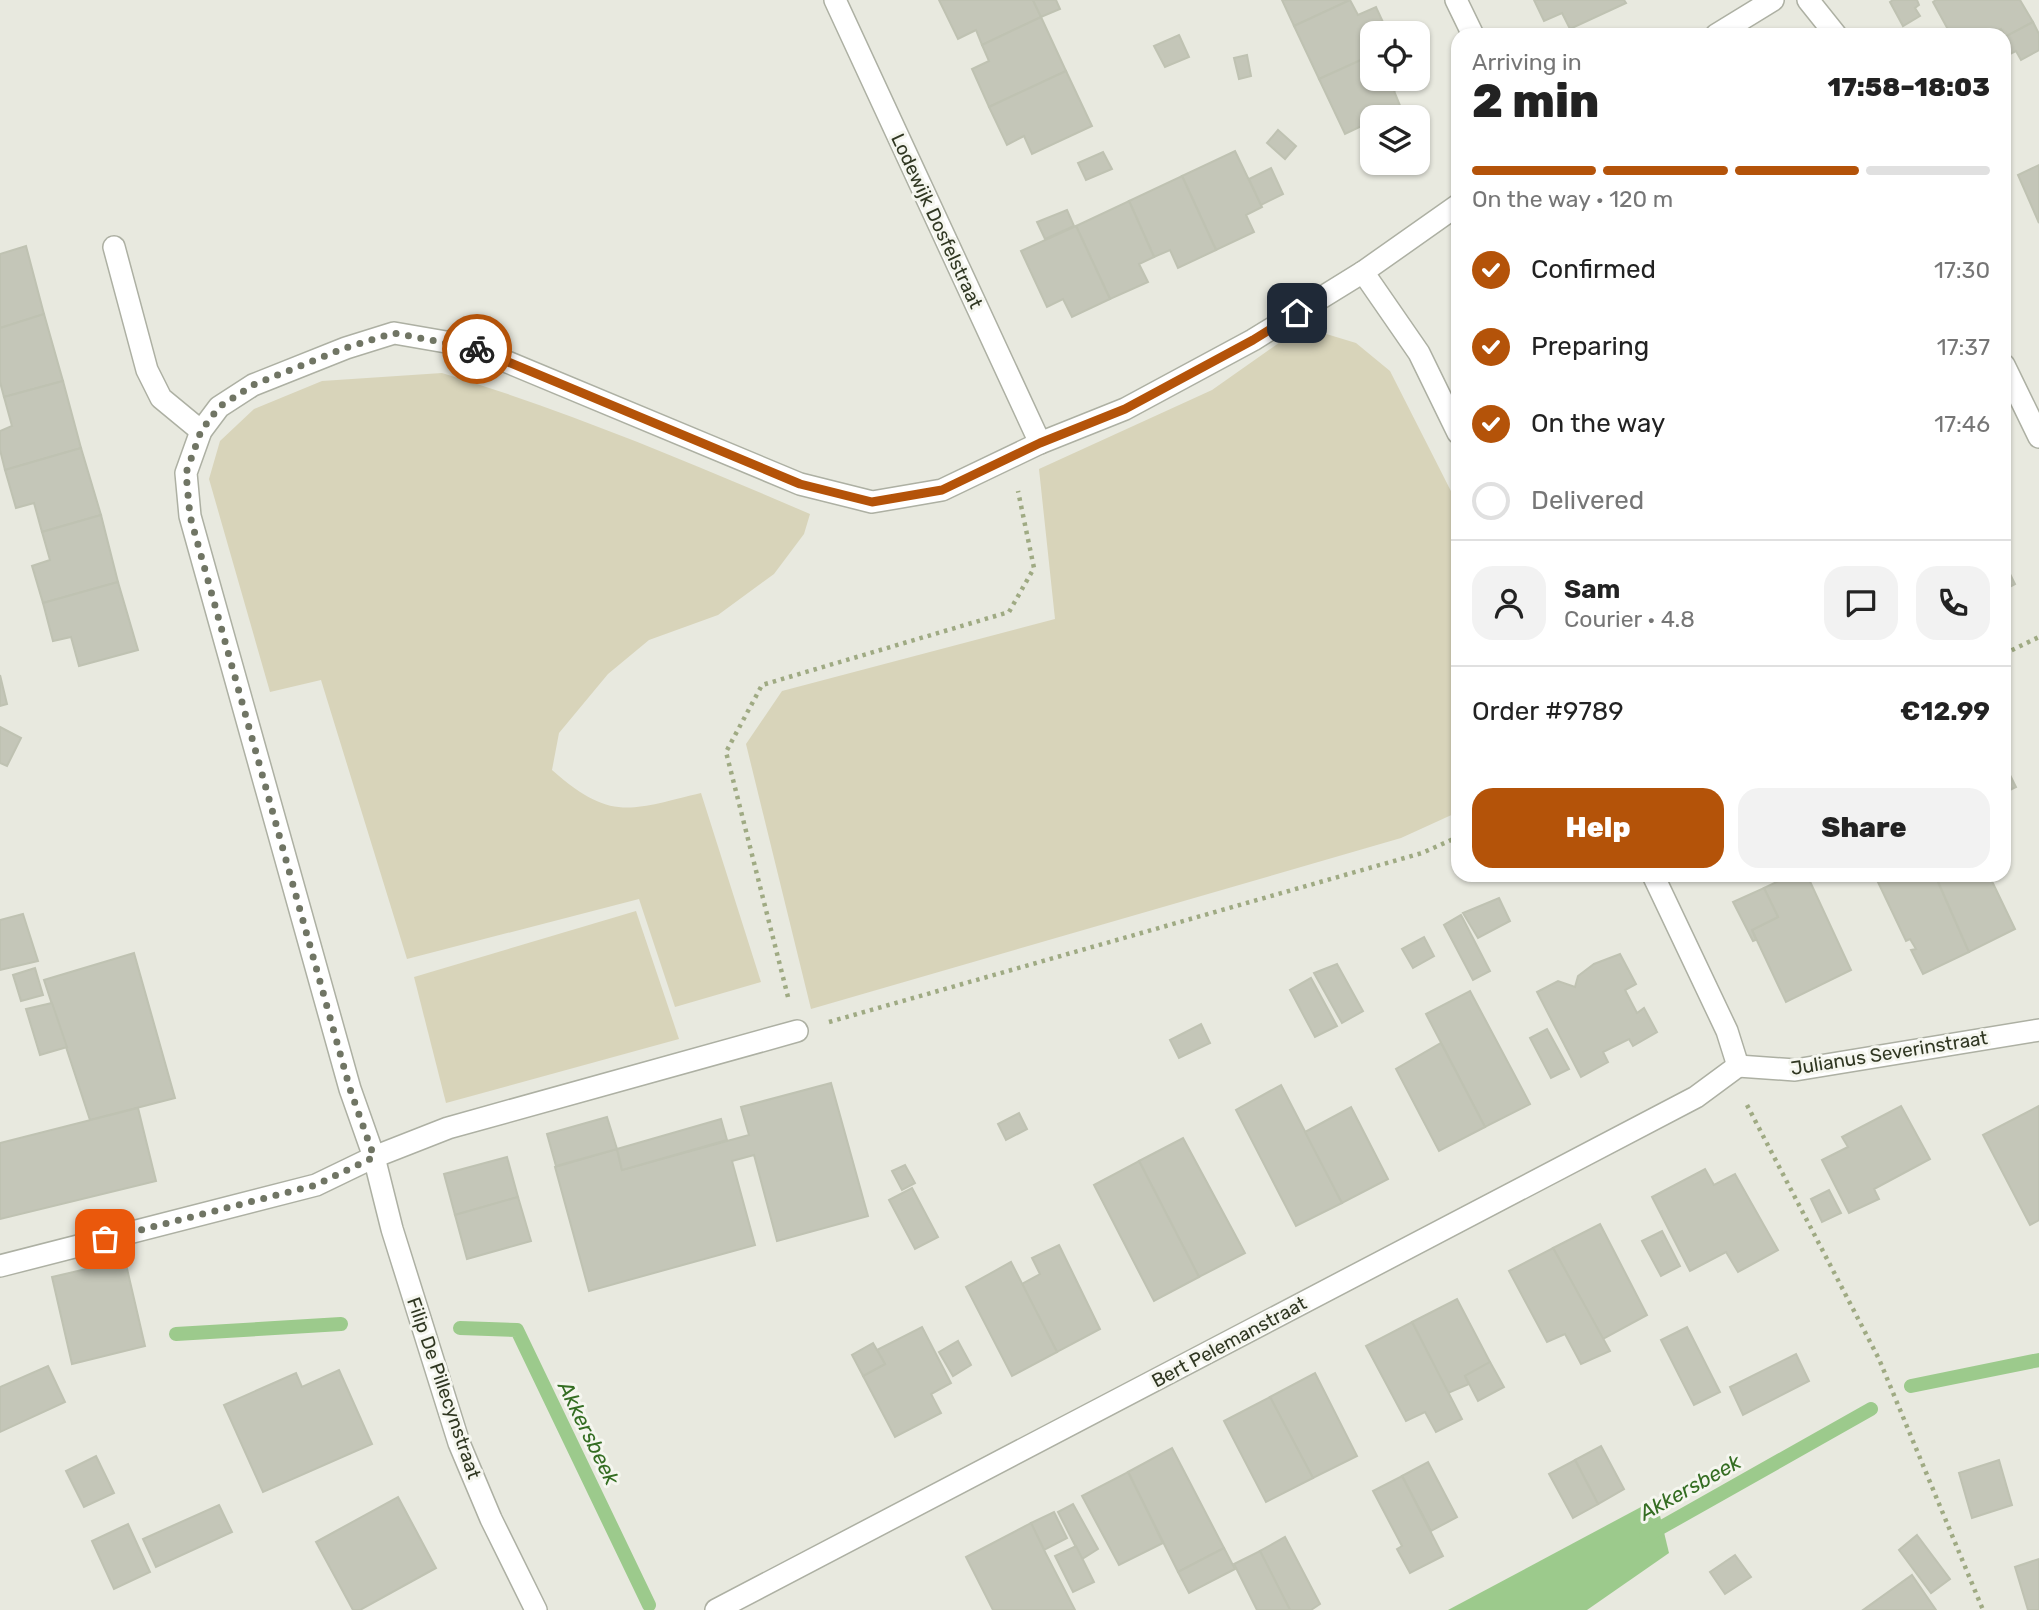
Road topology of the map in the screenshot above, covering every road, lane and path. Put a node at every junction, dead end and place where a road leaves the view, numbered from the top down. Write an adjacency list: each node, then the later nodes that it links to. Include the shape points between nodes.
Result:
1 (835, 0): 15 (street, Lodewijk Dosfelstraat)
2 (1456, 0): 5 (street)
3 (1773, 0): 6 (street)
4 (1808, 0): 7 (street)
5 (1470, 28)
6 (1727, 28)
7 (1830, 28)
8 (1451, 210): 10 (street)
9 (114, 247): 13 (street, via 147,370 161,398)
10 (1363, 272): 12 (street, via 1419,353); 15 (street, via 1253,340 1125,409)
11 (2011, 379): 14 (street)
12 (1451, 419)
13 (201, 431): 16 (street, via 219,407 253,385 394,333 469,346 800,484 872,502 942,490); 24 (street, Filip De Pillecynstraat, via 186,473 190,516 350,1089)
14 (2039, 437)
15 (1040, 443): 16 (street)
16 (1011, 456): 22 (path, via 1034,568 1009,612 762,685 726,752)
17 (2039, 637): 18 (path)
18 (2011, 651)
19 (1451, 840): 22 (path, via 1422,853)
20 (1656, 882): 23 (street, via 1727,1031)
21 (2039, 1030): 23 (street, Julianus Severinstraat, via 1795,1070)
22 (797, 1031): 24 (street, via 448,1128)
23 (1738, 1066): 27 (street, Bert Pelemanstraat, via 1696,1097); 28 (path, via 1747,1105 1879,1359)
24 (374, 1157): 25 (street, via 316,1185); 26 (street, Filip De Pillecynstraat, via 459,1443)
25 (0, 1266)
26 (536, 1610)
27 (716, 1610)
28 (1983, 1610)

